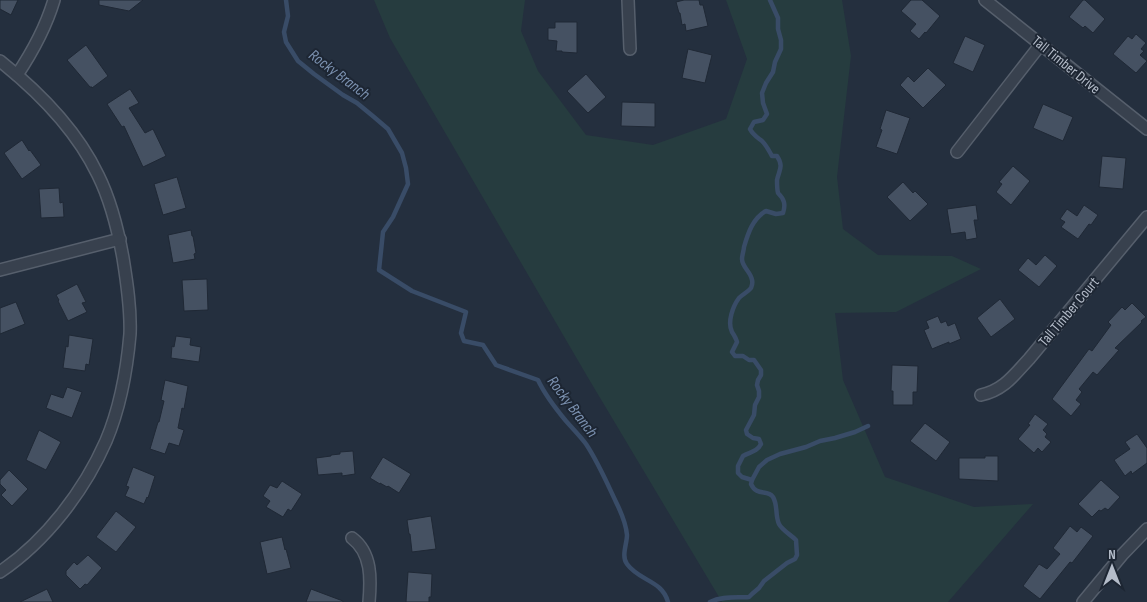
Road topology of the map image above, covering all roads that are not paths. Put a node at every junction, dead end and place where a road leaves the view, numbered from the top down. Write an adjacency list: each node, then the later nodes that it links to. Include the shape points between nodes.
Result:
1 (54, 0): 7 (street, via 32,52)
2 (628, 0): 5 (street)
3 (985, 0): 4 (street, Tall Timber Drive)
4 (1041, 44): 8 (street, Tall Timber Drive); 9 (street)
5 (630, 49)
6 (0, 61): 7 (street)
7 (17, 74): 11 (street, via 67,126 84,150 108,196)
8 (1147, 129)
9 (957, 152)
10 (1147, 217): 13 (street, Tall Timber Court, via 1008,382)
11 (120, 239): 12 (street); 16 (street, via 127,278 130,332 120,394 106,440 75,495 54,523 36,544)
12 (0, 270)
13 (981, 394)
14 (1147, 529): 18 (street)
15 (352, 538): 17 (street, via 368,558)
16 (0, 572)
17 (369, 602)
18 (1083, 602)

